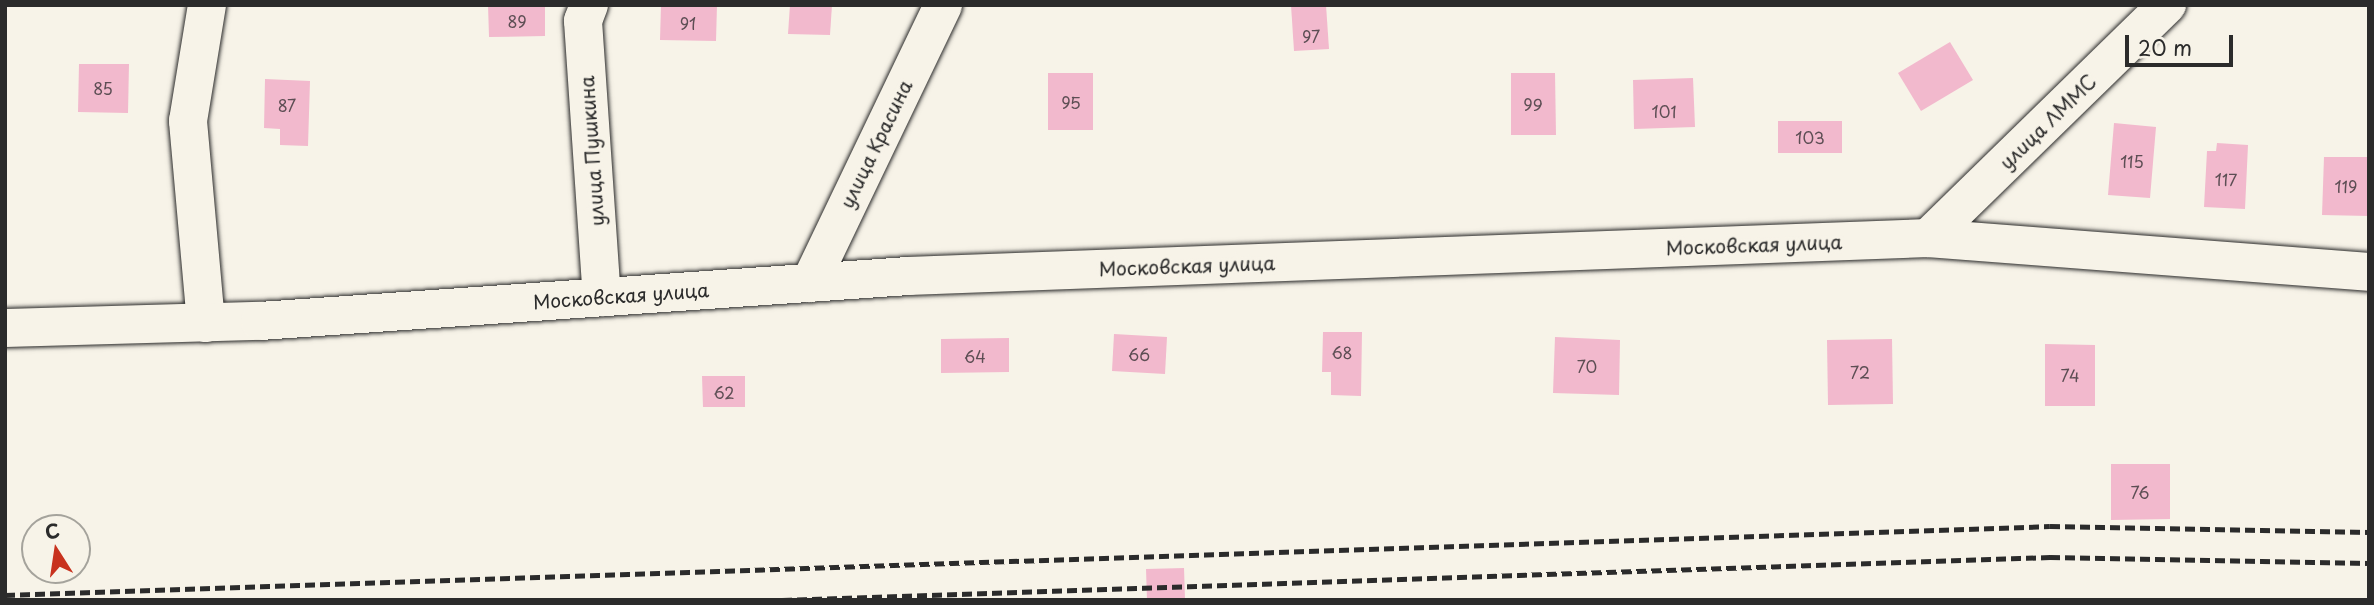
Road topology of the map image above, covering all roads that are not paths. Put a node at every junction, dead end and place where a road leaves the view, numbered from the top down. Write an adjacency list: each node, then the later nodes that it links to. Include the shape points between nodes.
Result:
1 (207, 5): 9 (street, via 188,121)
2 (589, 5): 8 (street, улица Пушкина, via 583,21)
3 (943, 5): 7 (street, улица Красина)
4 (2167, 5): 5 (street, улица ЛММС)
5 (1928, 238): 6 (street, Московская улица); 7 (street, Московская улица)
6 (2369, 271)
7 (810, 283): 8 (street, Московская улица)
8 (602, 297): 9 (street, Московская улица)
9 (206, 323): 10 (street, Московская улица)
10 (5, 328)

